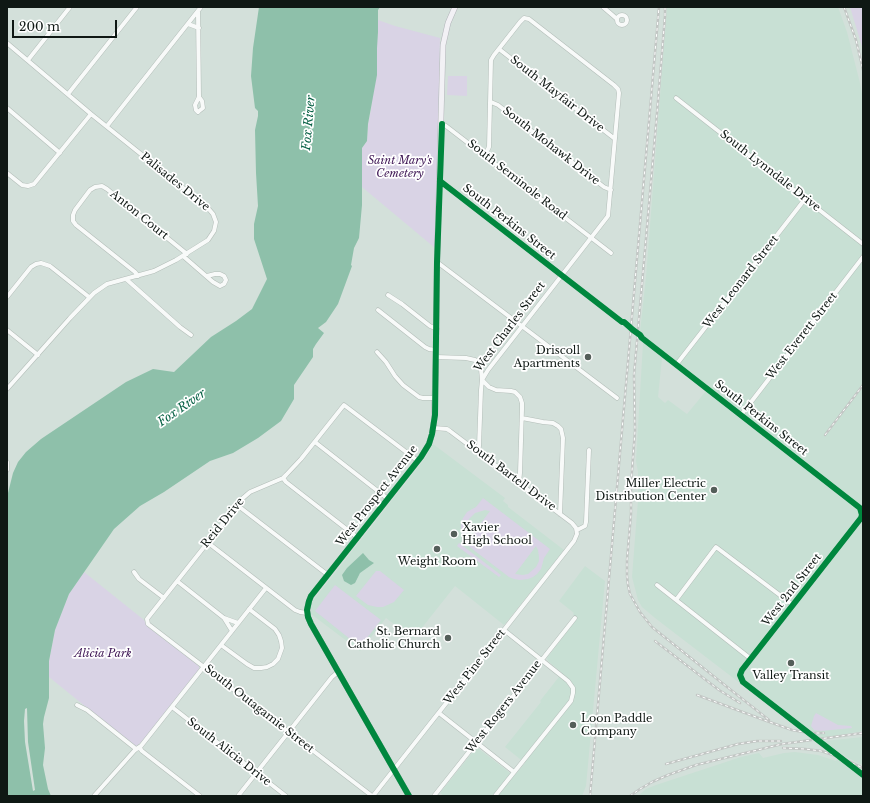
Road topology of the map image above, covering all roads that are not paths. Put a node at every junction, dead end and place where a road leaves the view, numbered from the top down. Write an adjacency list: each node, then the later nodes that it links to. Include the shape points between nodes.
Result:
1 (70, 7): 12 (street)
2 (137, 7): 13 (street)
3 (201, 7): 6 (street)
4 (455, 7): 19 (main road, West Prospect Avenue, via 443,45)
5 (605, 8): 7 (street)
6 (198, 12): 8 (street); 9 (street)
7 (617, 19)
8 (188, 24): 9 (street); 20 (street)
9 (199, 28): 14 (street)
10 (7, 43): 12 (street, Palisades Drive)
11 (499, 49): 16 (street, via 492,60); 21 (street, South Mayfair Drive); 21 (street, West Charles Street, via 520,22 529,19 618,89)
12 (28, 60): 13 (street, Palisades Drive)
13 (68, 94): 18 (street, Palisades Drive)
14 (199, 96)
15 (676, 98): 27 (street, South Lynndale Drive)
16 (491, 102): 23 (street, via 489,146); 26 (street, South Mohawk Drive)
17 (7, 108): 22 (street)
18 (91, 114): 20 (street, Palisades Drive); 22 (street)
19 (442, 124): 23 (street, South Seminole Road); 25 (main road, West Prospect Avenue)
20 (107, 126): 31 (street, Palisades Drive, via 211,210 216,222 214,231 208,240)
21 (615, 139): 26 (street, West Charles Street)
22 (60, 153): 24 (street, via 31,186 22,185)
23 (485, 155): 28 (street, South Seminole Road)
24 (7, 173)
25 (440, 181): 33 (main road, West Prospect Avenue); 36 (street, South Perkins Street)
26 (611, 190): 28 (street, West Charles Street, via 608,216)
27 (805, 199): 29 (street, South Lynndale Drive); 50 (street, West Leonard Street)
28 (591, 238): 30 (street, South Seminole Road); 36 (street, West Charles Street)
29 (863, 244)
30 (611, 253)
31 (185, 255): 34 (street, Palisades Drive); 34 (street, Anton Court, via 107,189 102,186 95,187 74,212 73,221); 35 (street)
32 (863, 257): 55 (street, West Everett Street)
33 (437, 262): 42 (street); 43 (main road, West Prospect Avenue)
34 (138, 276): 37 (street, Palisades Drive)
35 (207, 276)
36 (562, 276): 42 (street, West Charles Street); 50 (street, South Perkins Street)
37 (126, 279): 39 (street, Palisades Drive, via 103,286); 45 (street)
38 (388, 295): 43 (street)
39 (89, 297): 40 (street, via 50,266 42,263 31,267); 48 (street, Palisades Drive)
40 (7, 298)
41 (378, 310): 46 (street, via 429,350)
42 (523, 326): 51 (street, West Charles Street); 54 (street)
43 (437, 329): 46 (main road, West Prospect Avenue)
44 (7, 330): 48 (street)
45 (190, 335)
46 (436, 350): 49 (main road, West Prospect Avenue)
47 (377, 352): 53 (street, via 403,385 419,397)
48 (38, 355): 52 (street, Palisades Drive)
49 (436, 357): 51 (street, via 475,360 481,369); 53 (main road, West Prospect Avenue)
50 (676, 365): 55 (street, South Perkins Street)
51 (482, 380): 56 (street, via 489,388 515,392 522,403); 60 (street, West Charles Street)
52 (7, 389)
53 (435, 398): 57 (main road, West Prospect Avenue)
54 (617, 398)
55 (741, 415): 69 (street, South Perkins Street, via 859,507 862,511)
56 (522, 418): 65 (street); 68 (street, via 553,423 561,429 563,438)
57 (434, 428): 60 (street, South Bartell Drive, via 449,429); 61 (main road, West Prospect Avenue, via 429,444)
58 (315, 442): 61 (street, Reid Drive, via 344,404); 64 (street, Reid Drive); 66 (street)
59 (589, 450): 70 (street, via 586,522)
60 (478, 451): 65 (street, South Bartell Drive)
61 (418, 461): 66 (main road, West Prospect Avenue)
62 (7, 462): 63 (street)
63 (7, 470)
64 (283, 478): 67 (street, Reid Drive, via 250,492); 71 (street)
65 (519, 482): 68 (street, South Bartell Drive)
66 (388, 499): 71 (main road, West Prospect Avenue)
67 (237, 505): 72 (street, Reid Drive); 74 (street)
68 (560, 514): 70 (street, South Bartell Drive)
69 (861, 518): 80 (street, West 2nd Street)
70 (577, 530): 87 (street, West Pine Street, via 576,537)
71 (358, 538): 74 (main road, West Prospect Avenue)
72 (207, 542): 75 (street, Reid Drive); 77 (street)
73 (134, 572): 78 (street, via 139,579)
74 (328, 575): 82 (main road, West Prospect Avenue, via 310,598)
75 (177, 581): 78 (street, Reid Drive); 83 (street)
76 (657, 585): 79 (street)
77 (266, 588): 81 (street); 82 (street, via 294,610)
78 (164, 598): 85 (street, Reid Drive, via 148,616)
79 (676, 600): 80 (street, via 716,547); 90 (street)
80 (793, 605): 90 (street, West 2nd Street)
81 (249, 609): 86 (street); 89 (street, via 279,635 282,648 278,659 267,667 254,668)
82 (307, 613): 93 (main road)
83 (224, 618): 86 (street); 88 (street)
84 (575, 618): 91 (street, West Rogers Avenue)
85 (147, 622): 92 (street, South Outagamie Street)
86 (238, 623): 88 (street)
87 (504, 630): 91 (street); 96 (street, West Pine Street)
88 (232, 631): 89 (street)
89 (221, 645): 92 (street)
90 (751, 659): 103 (street, West 2nd Street, via 742,670 740,676 743,682)
91 (542, 660): 98 (street, West Rogers Avenue); 101 (street, via 568,681 573,696)
92 (204, 666): 95 (street); 97 (street, South Outagamie Street)
93 (338, 672): 97 (street); 100 (main road)
94 (77, 705): 99 (street)
95 (172, 707): 99 (street); 102 (street, South Alicia Drive)
96 (439, 713): 98 (street); 100 (street, West Pine Street)
97 (289, 732): 102 (street); 108 (street, South Outagamie Street)
98 (476, 743): 101 (street); 110 (street, West Rogers Avenue)
99 (138, 748): 104 (street); 105 (street)
100 (394, 769): 108 (street, West Pine Street); 109 (main road)
101 (514, 772): 111 (street)
102 (256, 773): 106 (street); 107 (street, South Alicia Drive)
103 (863, 775)
104 (94, 796)
105 (200, 796)
106 (238, 796)
107 (286, 796)
108 (372, 796)
109 (409, 796)
110 (434, 796)
111 (495, 796)

